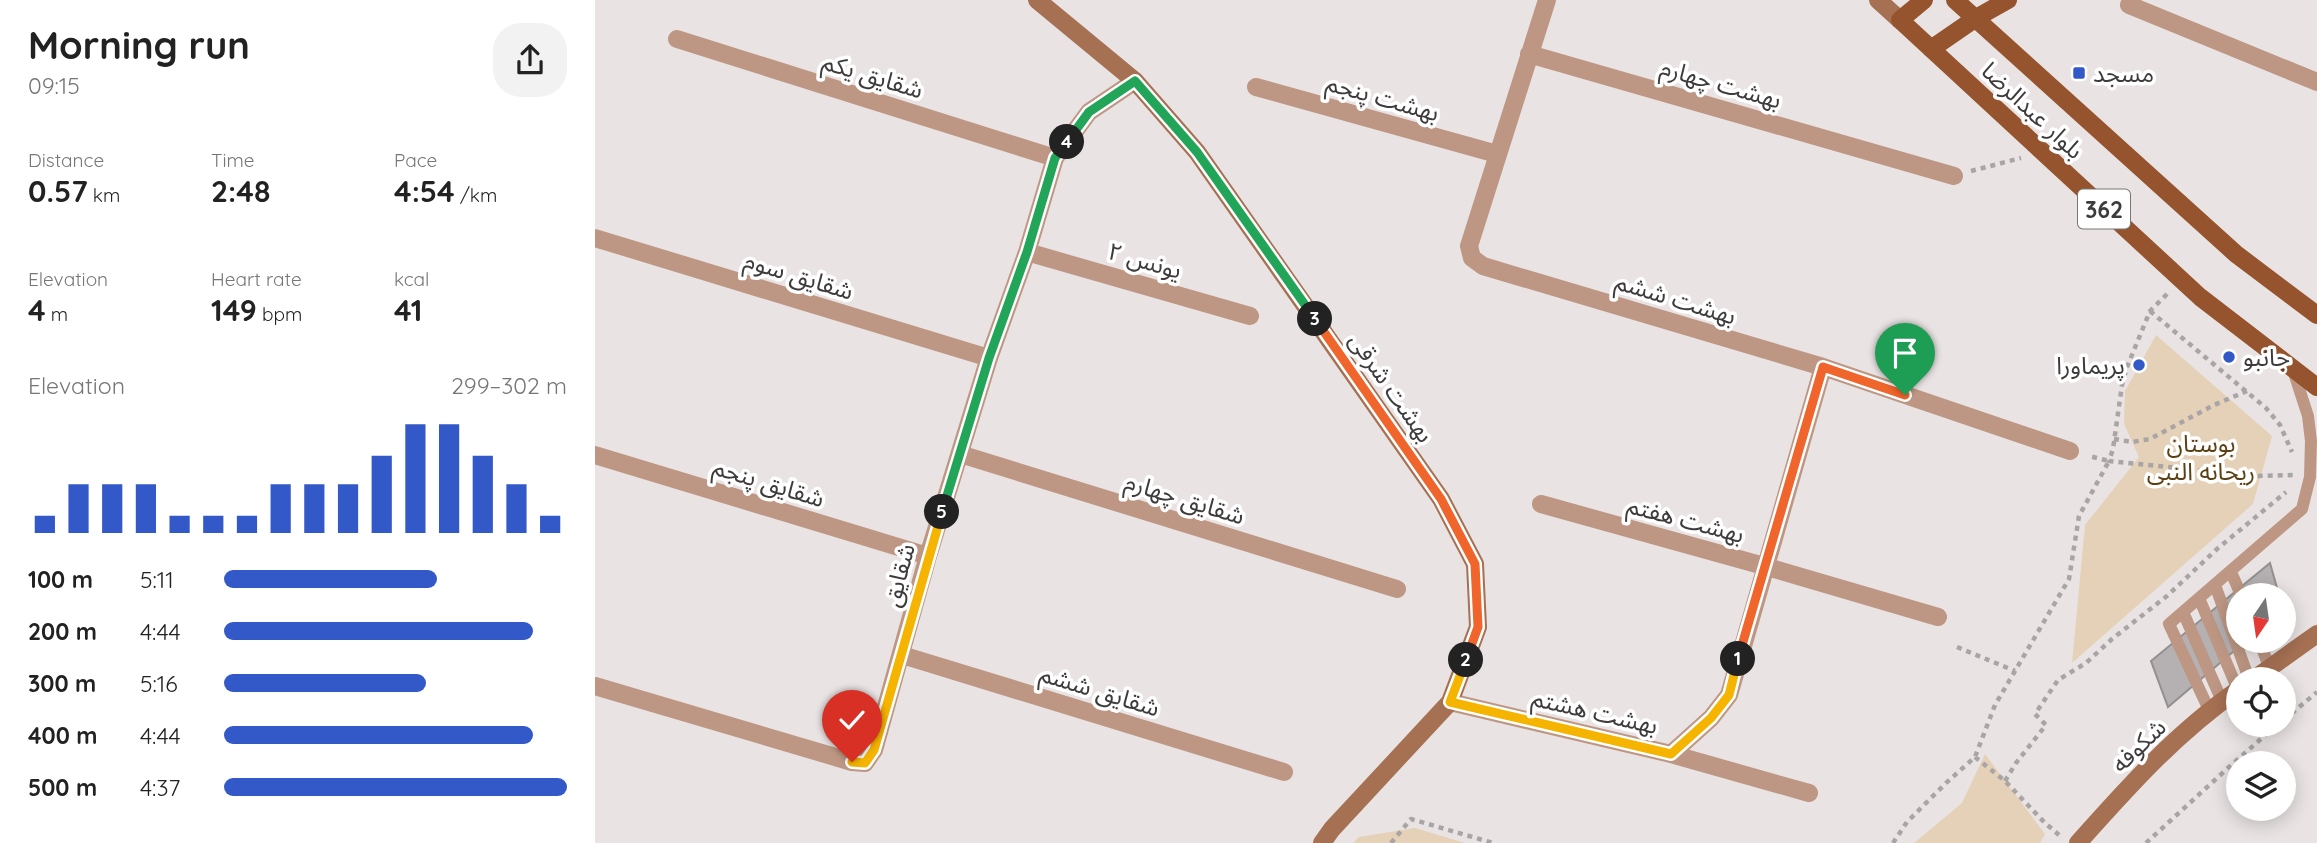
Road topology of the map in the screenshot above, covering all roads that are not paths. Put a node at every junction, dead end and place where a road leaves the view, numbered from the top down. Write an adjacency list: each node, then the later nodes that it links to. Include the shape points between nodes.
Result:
1 (1037, 0): 13 (main road, بهشت شرقی)
2 (1547, 0): 12 (street)
3 (1878, 0): 9 (main road, بلوار عبدالرضا / 362)
4 (1924, 0): 9 (main road)
5 (1955, 0): 8 (main road, بلوار عبدالرضا / 362)
6 (2008, 0): 8 (main road)
7 (2129, 5): 14 (street)
8 (1976, 18): 11 (main road); 21 (main road, بلوار عبدالرضا / 362, via 2237,254)
9 (1900, 20): 11 (main road, بلوار عبدالرضا / 362)
10 (677, 40): 17 (street, شقایق یکم)
11 (1931, 49): 25 (main road, بلوار عبدالرضا / 362, via 2200,298)
12 (1529, 54): 16 (street, بهشت ششم); 18 (street, بهشت چهارم)
13 (1135, 81): 17 (street, شقایق, via 1089,112); 46 (main road, بهشت شرقی, via 1221,186 1441,499 1475,564 1478,627)
14 (2317, 82)
15 (1256, 87): 16 (street, بهشت پنجم)
16 (1497, 154): 24 (street, بهشت ششم, via 1469,246 1472,258 1483,266)
17 (1055, 158): 20 (street, شقایق)
18 (1954, 176)
19 (595, 238): 23 (street, شقایق سوم)
20 (1027, 252): 22 (street, یونس ۲); 23 (street, شقایق)
21 (2317, 315)
22 (1250, 316)
23 (989, 358): 28 (street, شقایق)
24 (1823, 367): 27 (street, بهشت ششم); 32 (street)
25 (2293, 369): 26 (main road, بلوار عبدالرضا / 362); 33 (lane, via 2311,441 2310,477 2302,509)
26 (2317, 387)
27 (2070, 451)
28 (960, 454): 31 (street, شقایق); 36 (street, شقایق چهارم)
29 (595, 455): 31 (street, شقایق پنجم)
30 (1541, 504): 32 (street, بهشت هفتم)
31 (928, 556): 40 (street, شقایق)
32 (1764, 566): 38 (street, بهشت هفتم); 48 (street, via 1729,695)
33 (2231, 572): 34 (lane); 35 (lane)
34 (2236, 583)
35 (2215, 585): 37 (lane); 42 (lane)
36 (1397, 589)
37 (2199, 598): 41 (lane); 47 (lane, via 2169,624)
38 (1938, 617)
39 (2317, 634): 43 (main road)
40 (902, 654): 44 (street, شقایق, via 874,750 865,763); 49 (street, شقایق ششم)
41 (2228, 667)
42 (2247, 667)
43 (2273, 667)
44 (595, 686)
45 (2226, 699): 47 (main road, شکوفه)
46 (1450, 702): 48 (street, بهشت هشتم); 52 (main road, بهشت شرقی)
47 (2216, 706): 51 (main road, شکوفه)
48 (1671, 754): 50 (street, بهشت هشتم)
49 (1284, 772)
50 (1809, 793)
51 (2070, 840)
52 (1322, 843)

